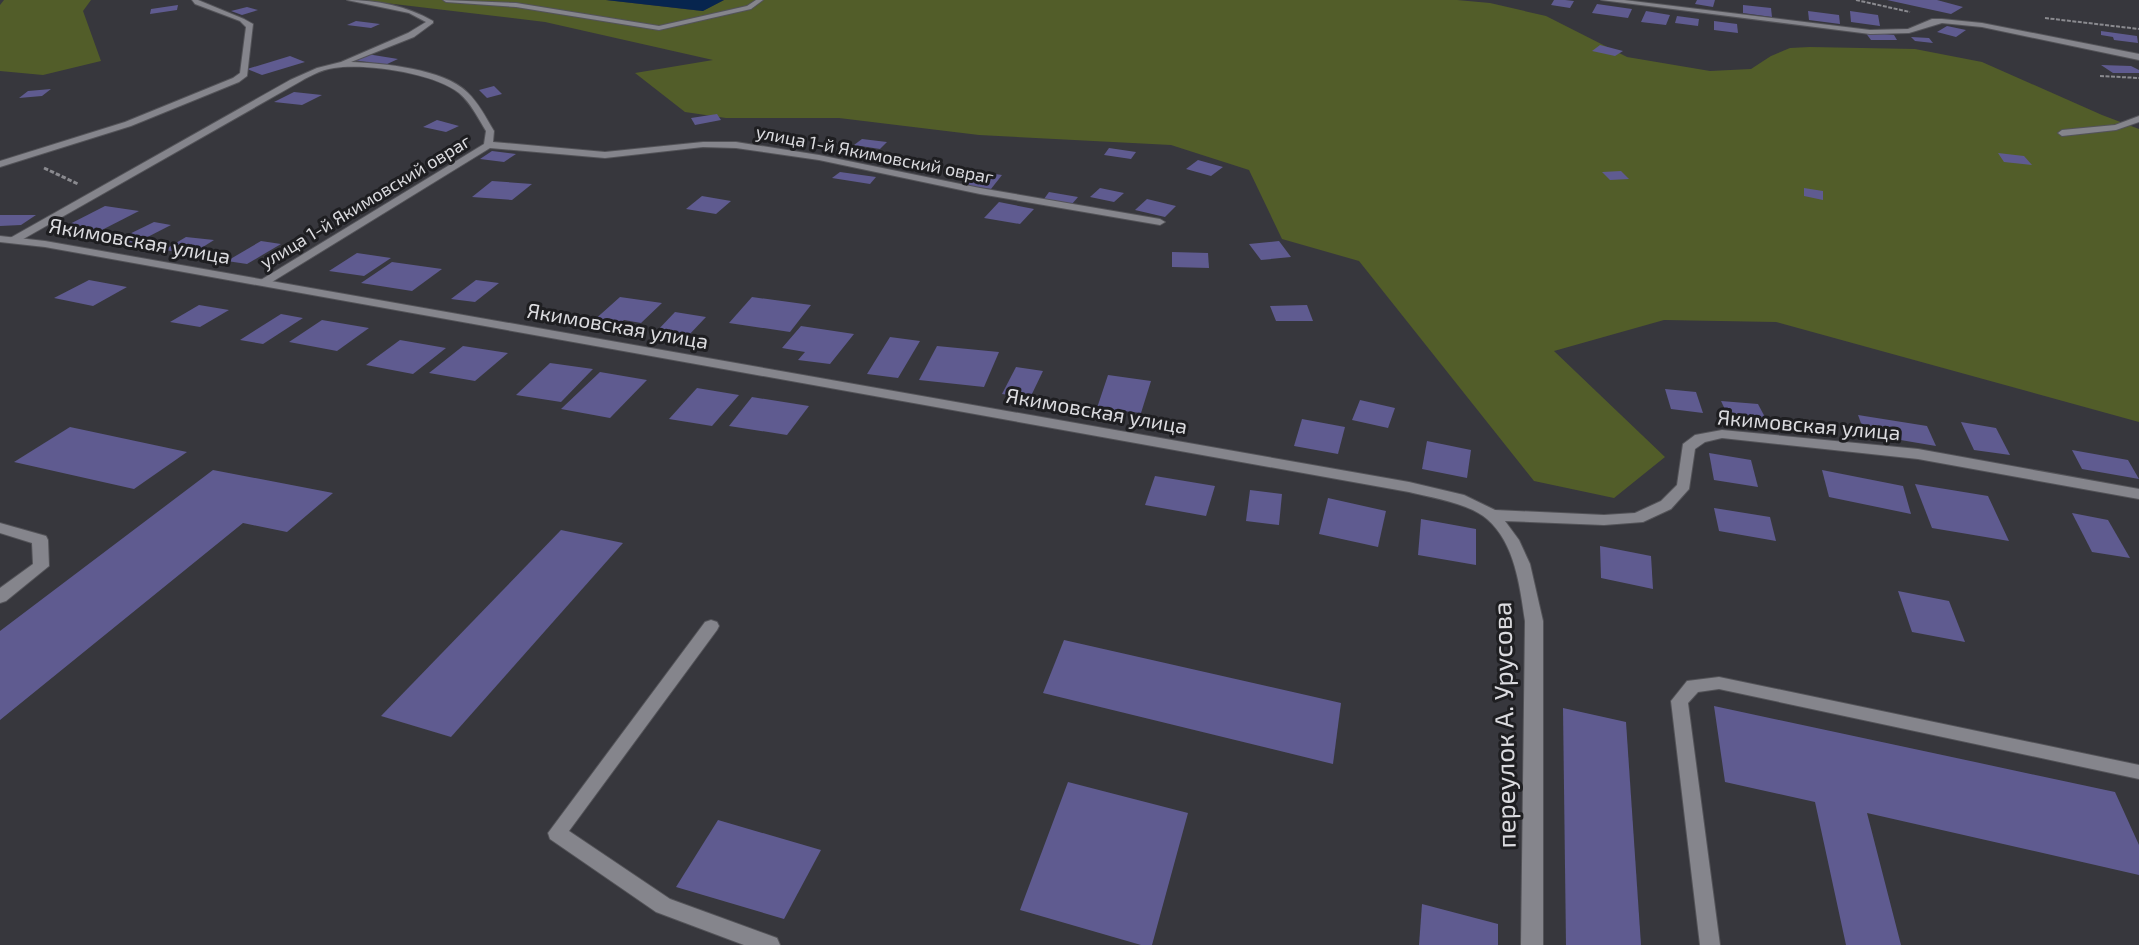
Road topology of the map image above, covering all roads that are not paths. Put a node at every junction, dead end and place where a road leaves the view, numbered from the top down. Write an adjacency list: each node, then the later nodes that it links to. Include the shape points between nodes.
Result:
1 (195, 0): 11 (lane, via 250,26 244,74 128,124)
2 (350, 0): 7 (lane, via 411,11 431,22 411,35)
3 (446, 0): 4 (lane, via 516,5 659,28 749,8)
4 (760, 0)
5 (1605, 0): 6 (street, via 1870,32 1894,33 1935,21 1951,22)
6 (2139, 57)
7 (337, 65): 10 (lane, via 365,65 410,73 460,90 490,131); 14 (lane, via 293,82)
8 (2139, 119): 9 (lane, via 2116,127)
9 (2062, 133)
10 (488, 145): 12 (lane, улица 1-й Якимовский овраг, via 608,155 707,144 735,145); 15 (lane, улица 1-й Якимовский овраг)
11 (0, 164)
12 (1160, 222)
13 (0, 239): 14 (street, Якимовская улица)
14 (14, 240): 15 (street, Якимовская улица)
15 (263, 283): 17 (street, Якимовская улица, via 1409,487 1459,499)
16 (2139, 494): 17 (street, Якимовская улица, via 1918,454 1722,434 1700,438 1688,447 1684,486 1666,505 1637,518)
17 (1492, 515): 23 (street, переулок А. Урусова, via 1510,535 1525,570 1534,621)
18 (0, 528): 19 (street, via 40,540 41,566)
19 (0, 597)
20 (711, 626): 22 (lane, via 557,833 663,906)
21 (2139, 772): 24 (lane, via 1719,683 1693,686 1678,701)
22 (770, 945)
23 (1532, 945)
24 (1710, 945)

